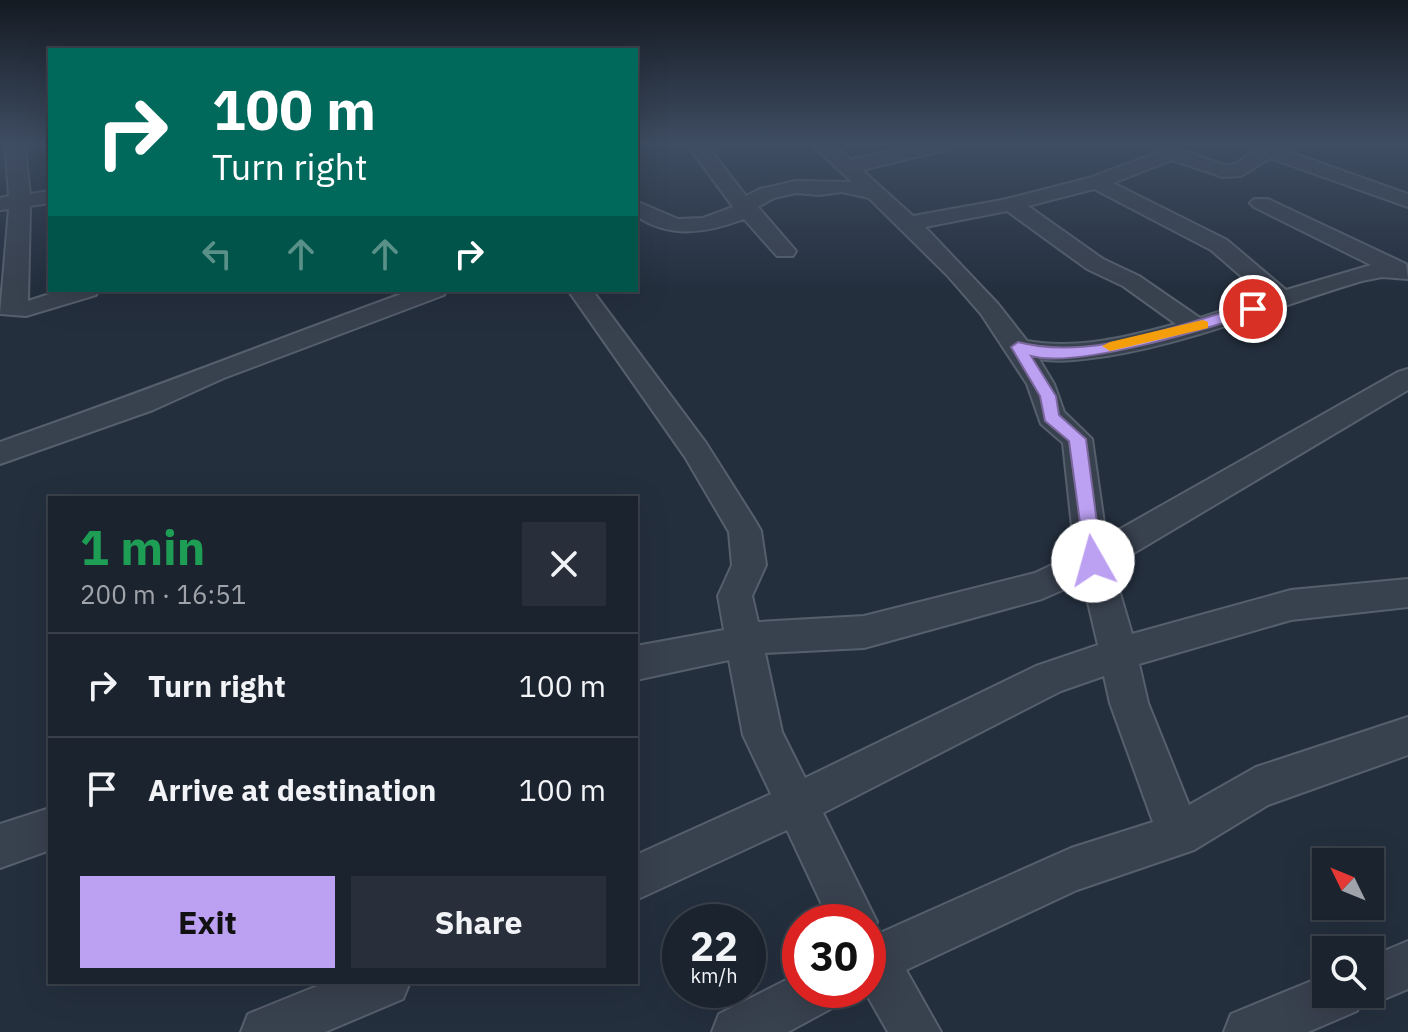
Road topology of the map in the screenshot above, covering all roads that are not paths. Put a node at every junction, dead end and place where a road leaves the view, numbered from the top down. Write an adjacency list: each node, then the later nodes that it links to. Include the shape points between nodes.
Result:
1 (733, 191): 13 (street)
2 (780, 191): 13 (street, via 757,197)
3 (866, 191): 7 (street)
4 (1058, 191): 11 (street)
5 (1114, 191): 21 (street, via 1219,245)
6 (1383, 191): 9 (street)
7 (875, 193): 15 (street)
8 (48, 197): 10 (street)
9 (1408, 201)
10 (10, 203): 22 (street)
11 (1010, 203): 15 (street); 23 (street)
12 (1261, 203): 17 (street)
13 (746, 207): 14 (street, via 689,229); 16 (street)
14 (640, 214)
15 (908, 224): 24 (street, via 966,281)
16 (785, 251)
17 (1400, 275): 21 (street, via 1371,270)
18 (81, 292): 22 (street, via 26,309)
19 (425, 292): 26 (street)
20 (581, 292): 29 (street, via 696,450 745,531 749,565 735,596)
21 (1281, 299): 23 (street)
22 (7, 308)
23 (1196, 327): 24 (street, via 1072,354)
24 (1018, 347): 27 (street, via 1048,396 1051,417 1077,439)
25 (1408, 378): 27 (street)
26 (0, 453)
27 (1093, 561): 29 (street, via 1042,585 864,632); 30 (street)
28 (1408, 593): 30 (street, via 1291,605)
29 (743, 639): 31 (street); 33 (street, via 763,735)
30 (1119, 654): 33 (street, via 1049,678); 35 (street, via 1129,703)
31 (638, 663)
32 (1408, 736): 35 (street, via 1256,788)
33 (795, 805): 37 (street); 38 (street)
34 (48, 830): 36 (street)
35 (1179, 835): 39 (street, via 1071,870)
36 (0, 846)
37 (638, 877)
38 (846, 904)
39 (886, 942)
40 (1408, 965): 41 (street)
41 (1384, 975)
42 (886, 983): 48 (street)
43 (381, 984): 46 (street)
44 (1312, 1006): 49 (street)
45 (783, 1008): 47 (street)
46 (266, 1032)
47 (737, 1032)
48 (916, 1032)
49 (1249, 1032)

